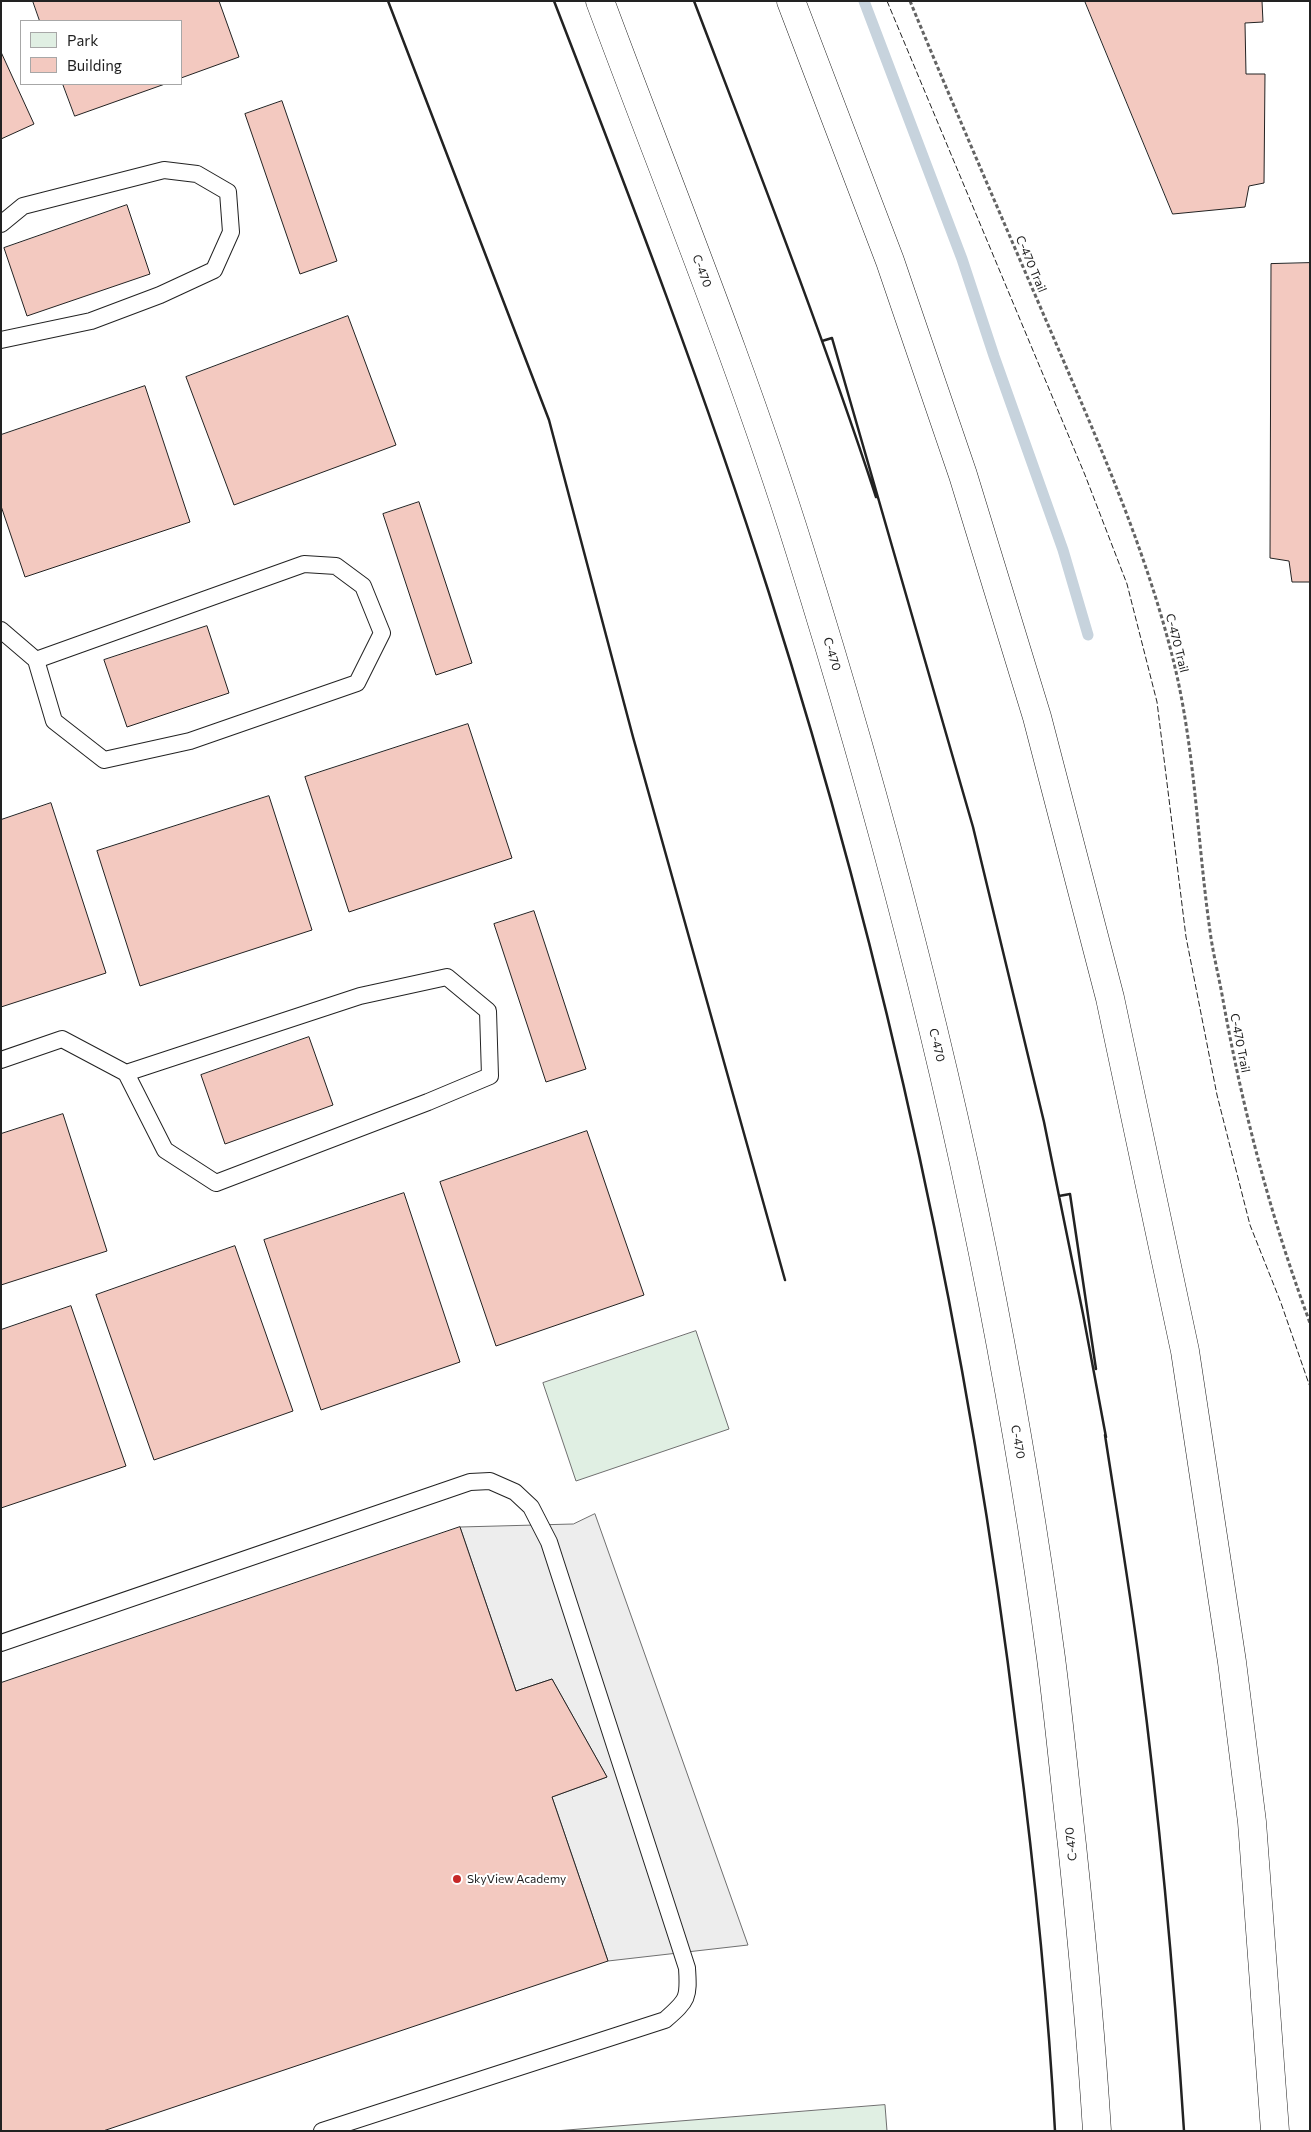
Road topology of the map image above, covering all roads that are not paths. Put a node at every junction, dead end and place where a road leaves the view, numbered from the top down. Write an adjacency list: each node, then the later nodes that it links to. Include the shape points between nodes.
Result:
1 (600, 1): 11 (highway, C-470, via 731,349 798,545 868,779 944,1072 994,1307 1049,1646 1080,1924)
2 (791, 1): 12 (highway, via 890,261 963,474 1037,717 1110,998 1185,1351 1232,1662 1252,1822)
3 (1, 224): 4 (lane, via 22,206 164,170 197,174 228,192 231,232 214,270 92,321)
4 (1, 340)
5 (1, 630): 6 (lane)
6 (36, 660): 6 (lane, via 54,721 104,760 190,741 357,683 382,633 364,586 336,566 304,564)
7 (1, 1060): 8 (lane, via 62,1039)
8 (126, 1073): 8 (lane, via 165,1150 216,1183 490,1076 488,1011 447,977 360,996)
9 (1, 1643): 10 (lane, via 470,1482 490,1481 515,1492 531,1507 549,1542 687,1968 688,1992 682,2005 665,2020)
10 (322, 2131)
11 (1097, 2131)
12 (1276, 2131)

